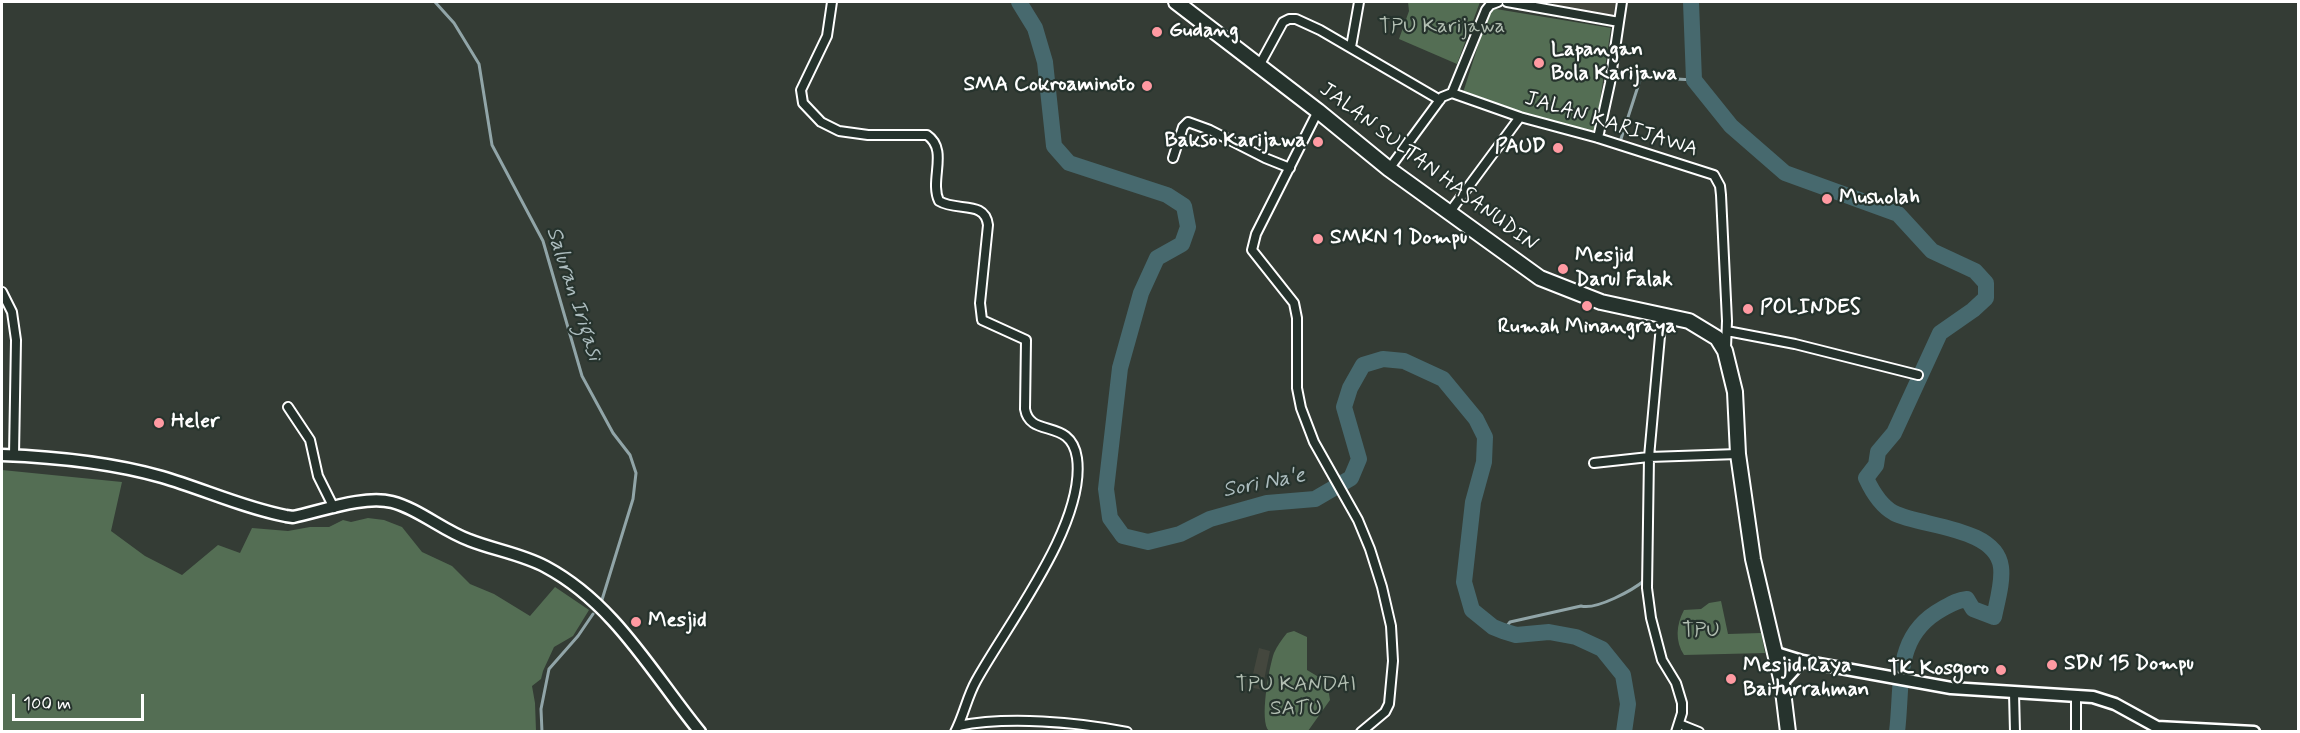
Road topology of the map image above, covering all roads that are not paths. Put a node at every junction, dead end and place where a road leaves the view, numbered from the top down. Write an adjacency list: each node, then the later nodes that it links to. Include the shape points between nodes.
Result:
1 (832, 2): 39 (street, via 827,36 801,90 803,103 821,122 839,131 927,135 935,143 939,201 986,215 982,320 1026,340 1028,418 1060,431 1073,444 1076,456 1076,493 1068,518 1017,615 976,681)
2 (1176, 2): 9 (highway, JALAN SULTAN HASANUDIN)
3 (1359, 2): 8 (street)
4 (1498, 2): 10 (street, via 1486,10)
5 (1507, 2): 7 (street)
6 (1622, 2): 7 (street)
7 (1619, 22): 14 (street)
8 (1351, 47): 9 (street, via 1289,19); 11 (street)
9 (1259, 66): 12 (highway, JALAN SULTAN HASANUDIN)
10 (1452, 93): 11 (street); 13 (street, JALAN KARIJAWA)
11 (1440, 100): 17 (street)
12 (1318, 111): 16 (street); 17 (highway, JALAN SULTAN HASANUDIN)
13 (1520, 117): 14 (street, JALAN KARIJAWA); 18 (street)
14 (1598, 138): 21 (street, JALAN KARIJAWA, via 1717,178)
15 (1173, 158): 16 (street, via 1182,127 1188,122)
16 (1290, 168): 43 (street, via 1252,247 1256,258 1293,303 1297,318 1298,399 1314,442 1358,520 1382,587 1393,639 1389,704)
17 (1389, 169): 18 (highway, JALAN SULTAN HASANUDIN)
18 (1449, 213): 20 (highway, JALAN SULTAN HASANUDIN, via 1540,278 1601,302)
19 (2, 292): 29 (street, via 12,312 15,334)
20 (1662, 314): 23 (highway, JALAN SULTAN HASANUDIN, via 1689,321); 30 (street)
21 (1727, 321): 22 (street); 23 (street)
22 (1727, 331): 24 (street); 25 (street)
23 (1709, 332): 24 (highway, JALAN SULTAN HASANUDIN)
24 (1725, 351): 28 (highway, JALAN SULTAN HASANUDIN, via 1735,392)
25 (1918, 375)
26 (288, 407): 32 (street, via 310,440 318,476)
27 (2, 454): 29 (street)
28 (1738, 454): 30 (street); 33 (highway, JALAN SULTAN HASANUDIN, via 1753,559)
29 (14, 455): 32 (street, via 116,466 286,516)
30 (1649, 457): 31 (street); 38 (street, via 1647,588 1662,660 1682,703)
31 (1593, 463)
32 (334, 508): 41 (street, via 364,501 393,502 444,530 561,575 604,609 657,672)
33 (1776, 653): 34 (street); 35 (highway, JALAN SULTAN HASANUDIN)
34 (1802, 661): 35 (street); 36 (street, via 1951,688)
35 (1782, 683): 45 (highway, JALAN SULTAN HASANUDIN)
36 (2014, 693): 37 (street); 46 (street)
37 (2076, 695): 40 (street, via 2107,700); 47 (street)
38 (1678, 728): 44 (street)
39 (957, 729): 42 (street, via 984,721 1071,724)
40 (2158, 729): 48 (street)
41 (700, 732)
42 (1127, 732)
43 (1361, 732)
44 (1699, 732)
45 (1788, 732)
46 (2015, 732)
47 (2076, 732)
48 (2254, 732)

